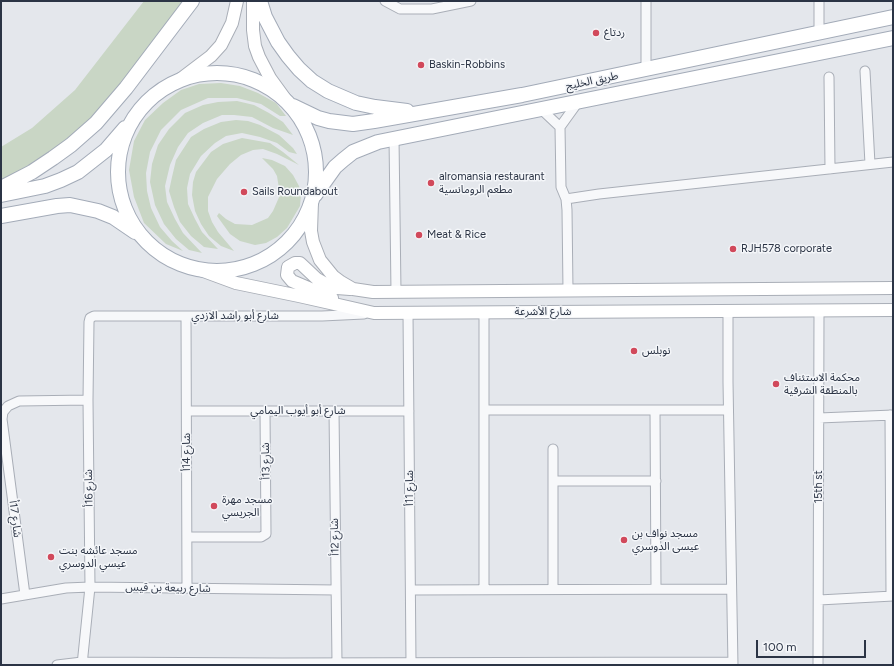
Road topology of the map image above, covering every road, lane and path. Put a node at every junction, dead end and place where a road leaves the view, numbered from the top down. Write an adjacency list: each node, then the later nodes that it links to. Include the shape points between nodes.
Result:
1 (192, 1): 26 (main road, via 168,35 96,123 53,158)
2 (236, 1): 14 (street, via 232,23 221,45)
3 (253, 1): 17 (street, via 255,46 270,78)
4 (260, 1): 19 (main road, via 278,42 312,81 356,103)
5 (385, 1): 6 (street, via 400,9 432,9)
6 (471, 1)
7 (646, 1): 12 (street)
8 (819, 1): 10 (street)
9 (893, 17): 10 (main road, طريق الخليج)
10 (819, 34): 12 (main road, طريق الخليج)
11 (893, 38): 16 (main road, طريق الخليج)
12 (646, 70): 19 (main road, طريق الخليج)
13 (865, 71): 24 (street)
14 (182, 78): 17 (main road, via 211,72 239,74 264,84); 20 (main road, via 150,98)
15 (829, 78): 25 (street)
16 (578, 102): 18 (main road, طريق الخليج); 21 (street)
17 (289, 103): 19 (main road, طريق الخليج, via 318,118 353,124); 28 (main road, via 300,116 312,140 317,167)
18 (541, 109): 21 (street); 22 (main road, طريق الخليج)
19 (421, 112)
20 (134, 117): 27 (main road, via 106,150 78,172 45,186); 31 (main road, via 120,153 119,185 130,218)
21 (560, 127): 29 (street, via 561,187)
22 (394, 138): 28 (main road, طريق الخليج, via 353,152 335,168); 36 (street)
23 (893, 162): 24 (street)
24 (870, 164): 25 (street)
25 (830, 169): 29 (street)
26 (1, 188)
27 (1, 195)
28 (313, 199): 32 (main road, via 298,228 278,251 245,267 217,272); 34 (street, شارع الأشرعة, via 311,231 316,252 333,276)
29 (566, 199): 35 (street)
30 (1, 216): 31 (main road, via 57,206 82,207 112,217)
31 (148, 243): 32 (main road, via 172,260)
32 (198, 269): 37 (street, شارع الأشرعة, via 236,283)
33 (893, 288): 35 (street, شارع الأشرعة)
34 (353, 289): 36 (street, شارع الأشرعة); 37 (street, via 329,286 300,263 288,267 287,275 292,281 329,296)
35 (568, 290): 36 (street, شارع الأشرعة)
36 (396, 292)
37 (341, 306): 43 (street, شارع الأشرعة)
38 (818, 310): 39 (street, شارع الأشرعة); 40 (street, شارع الأشرعة); 55 (street, 15th st)
39 (893, 310)
40 (728, 311): 42 (street, شارع الأشرعة); 49 (street)
41 (408, 313): 42 (street, شارع الأشرعة); 43 (street, شارع الأشرعة); 53 (street, شارع 11أ)
42 (484, 313): 47 (street)
43 (374, 314): 45 (street, شارع أبو راشد الازدي)
44 (96, 316): 45 (street, شارع أبو راشد الازدي); 46 (street, شارع 16أ, via 89,320)
45 (186, 316): 50 (street, شارع 14أ)
46 (88, 400): 61 (street, شارع 16أ); 69 (street, شارع 17أ, via 15,402 3,412)
47 (484, 410): 48 (street); 68 (street)
48 (655, 410): 49 (street); 59 (street)
49 (728, 410): 65 (street)
50 (187, 411): 51 (street, شارع أبو أيوب اليمامي); 60 (street, شارع 14أ)
51 (265, 411): 52 (street, شارع أبو أيوب اليمامي); 60 (street, شارع 13أ, via 265,536)
52 (334, 411): 53 (street, شارع أبو أيوب اليمامي); 66 (street, شارع 12أ)
53 (409, 411): 67 (street, شارع 11أ)
54 (891, 415): 55 (street); 57 (street)
55 (819, 418): 72 (street, 15th st)
56 (553, 449): 58 (street)
57 (892, 480): 70 (street)
58 (553, 481): 59 (street); 63 (street)
59 (656, 482): 64 (street)
60 (188, 537): 62 (street, شارع 14أ)
61 (90, 587): 62 (street, شارع ربيعة بن قيس); 69 (street, شارع ربيعة بن قيس); 74 (street, شارع 16أ)
62 (187, 588): 66 (street, شارع ربيعة بن قيس)
63 (553, 589): 64 (street); 68 (street)
64 (656, 589): 65 (street)
65 (731, 589): 76 (street)
66 (336, 590): 75 (street, شارع 12أ)
67 (411, 590): 68 (street); 73 (street, شارع 11أ)
68 (484, 590)
69 (25, 595): 71 (street, شارع ربيعة بن قيس)
70 (892, 596): 72 (street)
71 (1, 599)
72 (819, 600): 80 (street, 15th st)
73 (411, 662): 75 (street); 78 (street)
74 (82, 663): 77 (street); 79 (street)
75 (337, 663): 77 (street)
76 (733, 663): 78 (street)
77 (282, 664)
78 (498, 664)
79 (57, 665)
80 (818, 665)

